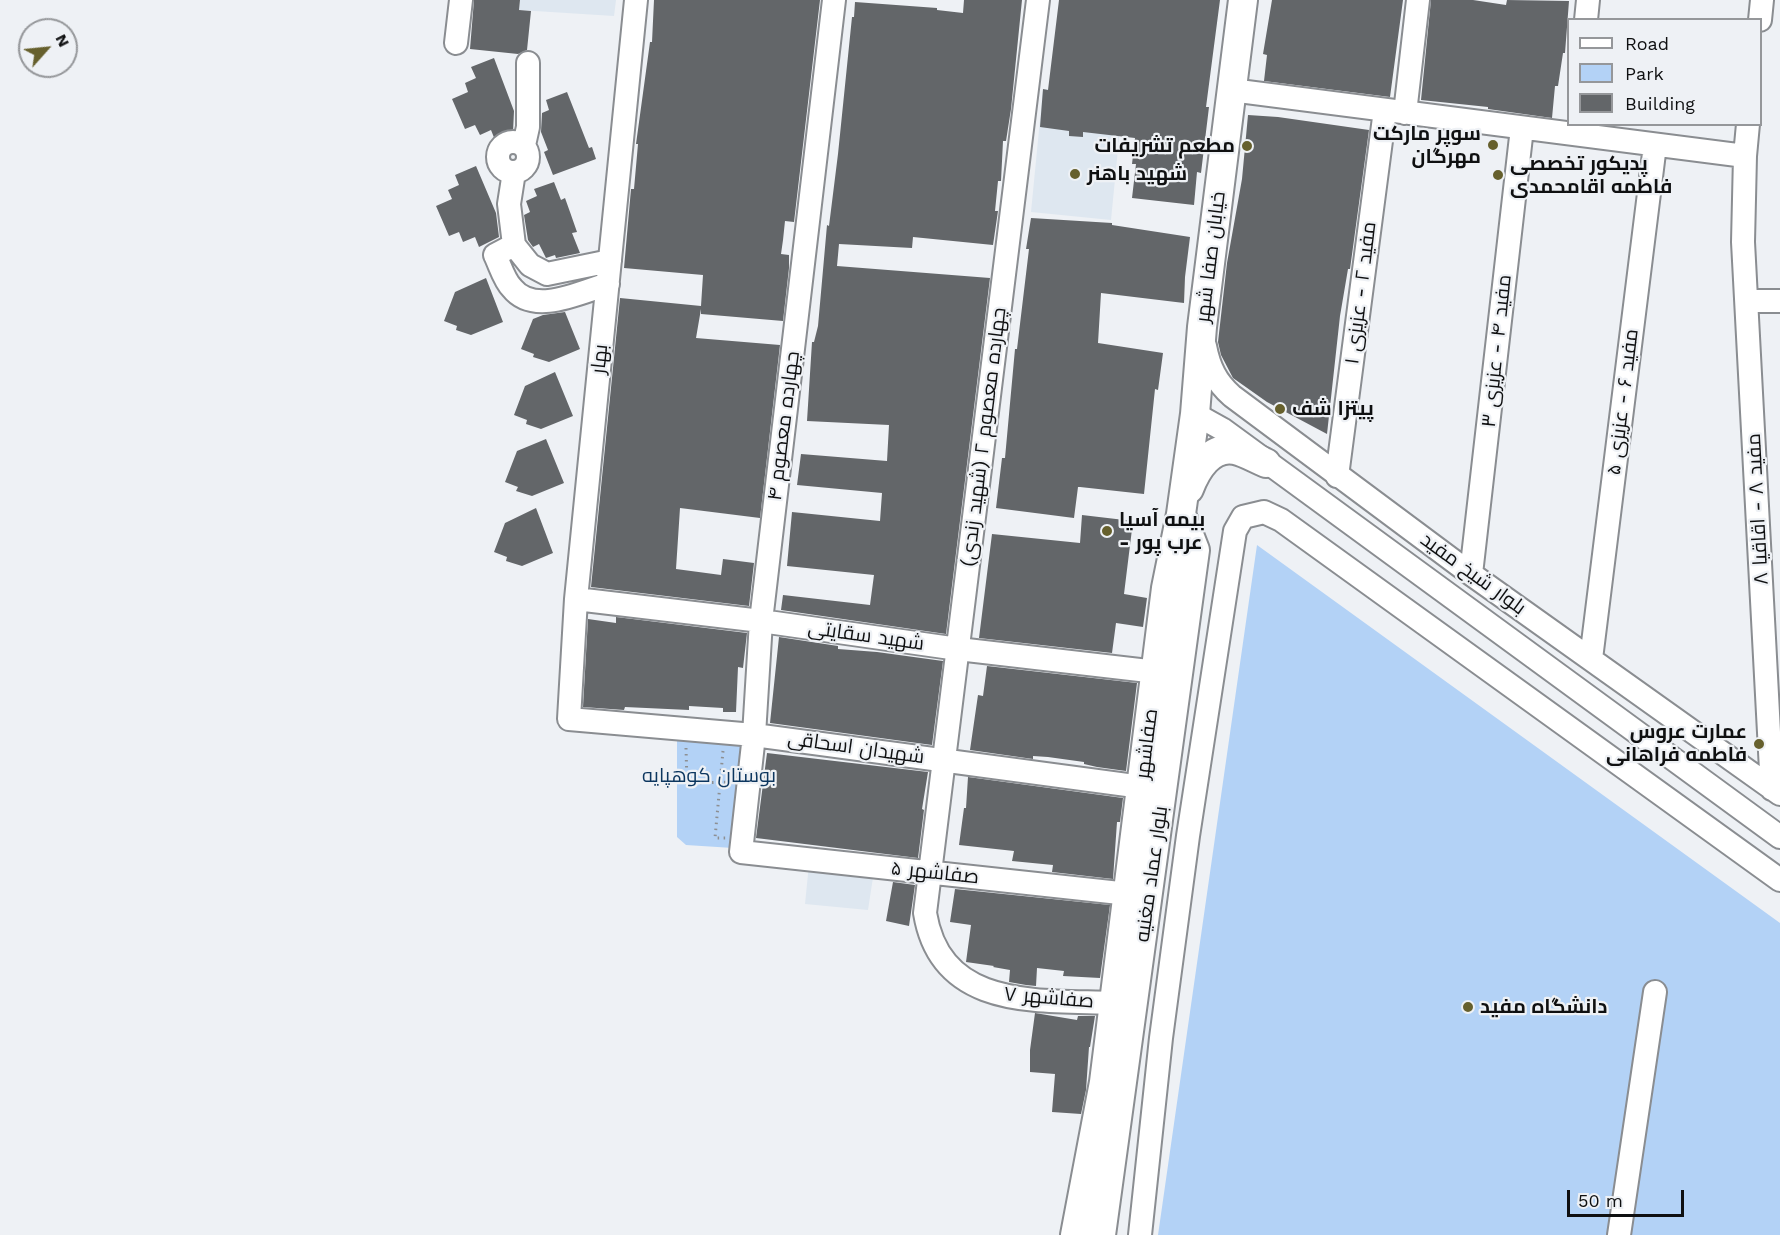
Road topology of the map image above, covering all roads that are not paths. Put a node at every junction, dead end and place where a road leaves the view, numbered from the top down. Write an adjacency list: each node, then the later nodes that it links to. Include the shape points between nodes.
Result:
1 (461, 0): 11 (street)
2 (636, 0): 21 (street, بهار)
3 (834, 0): 34 (street, چهارده معصوم ۴)
4 (1038, 0): 35 (street, چهارده معصوم ۲ (شهید زندی))
5 (1243, 0): 13 (main road, خیابان صفا شهر)
6 (1418, 0): 14 (street, مفید ۲ - عزیزی ۱)
7 (1588, 0): 9 (street)
8 (1762, 0): 10 (street)
9 (1586, 18)
10 (1760, 18)
11 (456, 43)
12 (528, 63): 20 (street, via 528,127 524,145 529,156 525,167 514,172 509,204)
13 (1231, 90): 14 (street); 25 (main road, خیابان صفا شهر)
14 (1395, 111): 16 (street); 30 (street, مفید ۲ - عزیزی ۱)
15 (1748, 126): 19 (street, مفید ۸ - اقاقیا ۸)
16 (1522, 128): 17 (street); 32 (street, مفید ۴ - عزیزی ۳)
17 (1573, 129): 18 (street)
18 (1655, 145): 19 (street); 36 (street, مفید ۶ - عزیزی ۵)
19 (1745, 156): 23 (street, مفید ۸ - اقاقیا ۸, via 1743,242)
20 (514, 245): 21 (street, via 530,265 547,273); 22 (street, via 495,255 512,289 528,301 551,301)
21 (610, 261): 22 (street, بهار)
22 (608, 284): 33 (street, بهار)
23 (1747, 301): 24 (street); 42 (street, مفید ۸ - اقاقیا ۸)
24 (1780, 301)
25 (1202, 327): 26 (street, بلوار شیخ مفید, via 1213,374); 27 (main road, خیابان صفا شهر)
26 (1232, 396): 28 (street, via 1224,399 1216,414); 30 (street, بلوار شیخ مفید)
27 (1194, 414): 28 (street, بلوار شیخ مفید); 31 (main road, خیابان صفا شهر)
28 (1222, 429): 29 (street, بلوار شیخ مفید)
29 (1266, 463): 31 (main road, via 1234,450 1211,455 1193,479); 43 (street, بلوار شیخ مفید)
30 (1337, 476): 32 (street, بلوار شیخ مفید)
31 (1181, 514): 37 (main road, صفاشهر, via 1166,588); 51 (main road, بلوار عماد مغنیه, via 1195,550)
32 (1471, 574): 36 (street, بلوار شیخ مفید)
33 (576, 599): 34 (street, شهید سقایتی); 38 (street, بهار)
34 (761, 621): 35 (street, شهید سقایتی); 39 (street, چهارده معصوم ۴)
35 (958, 649): 37 (street, شهید سقایتی); 40 (street, چهارده معصوم ۲ (شهید زندی))
36 (1591, 659): 42 (street, بلوار شیخ مفید)
37 (1157, 672): 41 (main road, صفاشهر)
38 (569, 719): 39 (street, شهیدان اسحاقی)
39 (754, 735): 40 (street, شهیدان اسحاقی); 44 (street, چهارده معصوم ۴)
40 (946, 760): 41 (street, شهیدان اسحاقی); 45 (street, چهارده معصوم ۲ (شهید زندی))
41 (1142, 787): 47 (main road, صفاشهر)
42 (1776, 792)
43 (1780, 837)
44 (742, 846): 45 (street, صفاشهر ۵)
45 (930, 873): 47 (street, صفاشهر ۵); 49 (street, صفاشهر ۷, via 925,913 928,931 939,955 959,976 986,991 1020,999)
46 (1780, 880): 52 (street, via 1281,520 1264,512 1243,517 1235,531 1188,836)
47 (1129, 894): 49 (main road, صفاشهر)
48 (1655, 992): 53 (street)
49 (1113, 1004): 50 (main road, صفاشهر, via 1104,1082)
50 (1075, 1235)
51 (1101, 1235)
52 (1140, 1235)
53 (1619, 1235)

